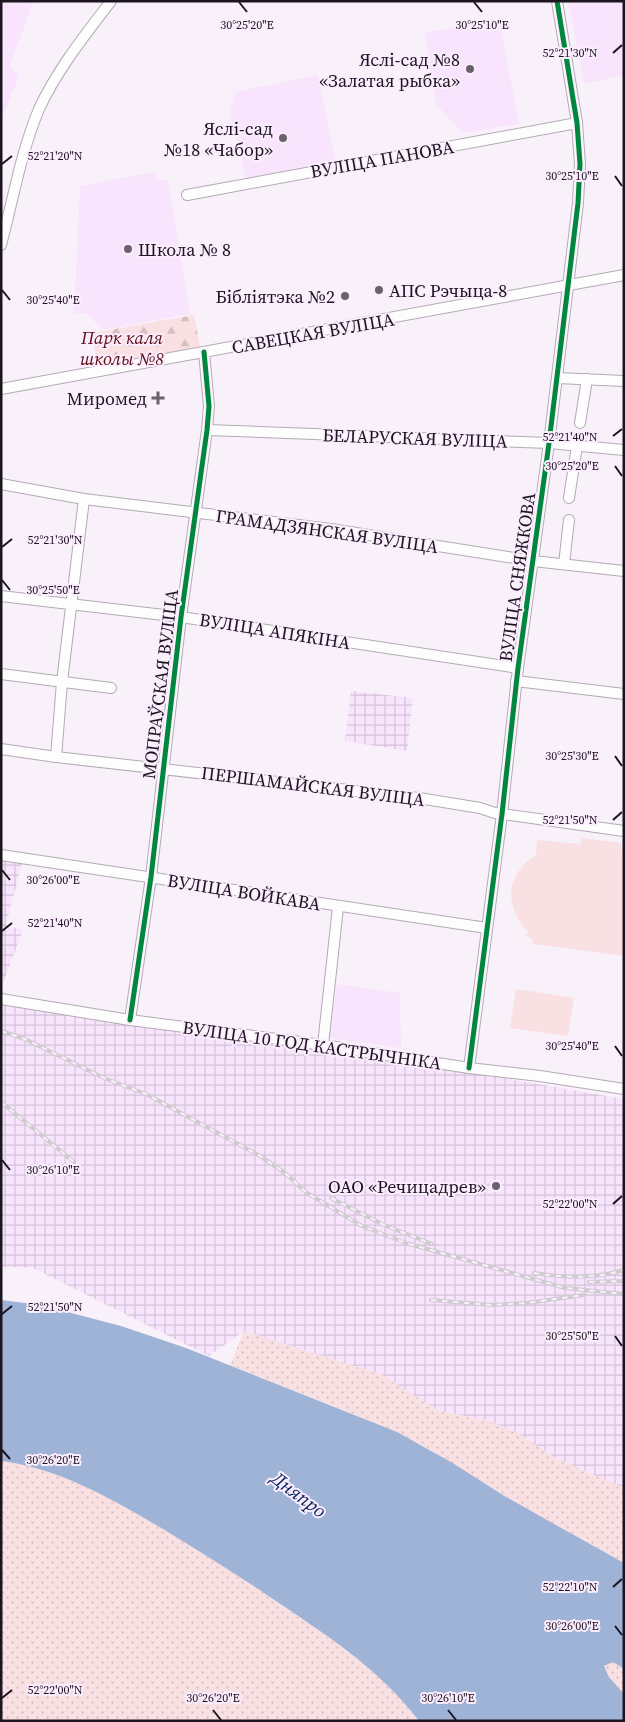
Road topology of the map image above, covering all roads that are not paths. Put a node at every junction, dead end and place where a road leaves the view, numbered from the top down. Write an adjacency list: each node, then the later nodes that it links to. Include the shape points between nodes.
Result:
1 (111, 1): 5 (street, via 55,79 39,110 24,153)
2 (557, 1): 3 (street, ВУЛІЦА СНЯЖКОВА)
3 (578, 123): 4 (street, ВУЛІЦА ПАНОВА); 7 (street, ВУЛІЦА СНЯЖКОВА, via 580,171)
4 (187, 195)
5 (1, 245)
6 (624, 275): 7 (street, САВЕЦКАЯ ВУЛІЦА)
7 (568, 286): 8 (street, САВЕЦКАЯ ВУЛІЦА); 9 (street, ВУЛІЦА СНЯЖКОВА)
8 (204, 352): 12 (street, САВЕЦКАЯ ВУЛІЦА); 14 (street, МОПРАЎСКАЯ ВУЛІЦА, via 209,406)
9 (557, 378): 10 (street); 15 (street, ВУЛІЦА СНЯЖКОВА)
10 (587, 379): 11 (street); 13 (street)
11 (624, 381)
12 (1, 389)
13 (580, 423)
14 (207, 430): 15 (street, БЕЛАРУСКАЯ ВУЛІЦА); 21 (street, МОПРАЎСКАЯ ВУЛІЦА)
15 (549, 443): 16 (street, БЕЛАРУСКАЯ ВУЛІЦА); 23 (street, ВУЛІЦА СНЯЖКОВА)
16 (577, 446): 17 (street, БЕЛАРУСКАЯ ВУЛІЦА); 19 (street)
17 (624, 450)
18 (1, 484): 20 (street, ГРАМАДЗЯНСКАЯ ВУЛІЦА)
19 (569, 498)
20 (84, 499): 21 (street, ГРАМАДЗЯНСКАЯ ВУЛІЦА); 27 (street)
21 (196, 513): 23 (street, ГРАМАДЗЯНСКАЯ ВУЛІЦА, via 331,529); 28 (street, МОПРАЎСКАЯ ВУЛІЦА)
22 (569, 520): 24 (street)
23 (533, 561): 24 (street, ГРАМАДЗЯНСКАЯ ВУЛІЦА); 29 (street, ВУЛІЦА СНЯЖКОВА)
24 (564, 564): 25 (street, ГРАМАДЗЯНСКАЯ ВУЛІЦА)
25 (624, 571)
26 (1, 596): 27 (street, ВУЛІЦА АПЯКІНА)
27 (72, 603): 28 (street, ВУЛІЦА АПЯКІНА); 32 (street)
28 (182, 617): 29 (street, ВУЛІЦА АПЯКІНА); 37 (street, МОПРАЎСКАЯ ВУЛІЦА)
29 (518, 668): 31 (street, ВУЛІЦА СНЯЖКОВА)
30 (1, 674): 32 (street)
31 (516, 681): 34 (street); 38 (street, ВУЛІЦА СНЯЖКОВА)
32 (62, 682): 33 (street); 36 (street)
33 (111, 688)
34 (624, 694)
35 (1, 750): 36 (street, ПЕРШАМАЙСКАЯ ВУЛІЦА)
36 (56, 757): 37 (street, ПЕРШАМАЙСКАЯ ВУЛІЦА)
37 (165, 768): 38 (street, ПЕРШАМАЙСКАЯ ВУЛІЦА, via 419,798); 41 (street, МОПРАЎСКАЯ ВУЛІЦА)
38 (502, 814): 39 (street, ПЕРШАМАЙСКАЯ ВУЛІЦА); 43 (street, ВУЛІЦА СНЯЖКОВА)
39 (624, 831)
40 (1, 855): 41 (street, ВУЛІЦА ВОЙКАВА)
41 (151, 877): 42 (street, ВУЛІЦА ВОЙКАВА); 45 (street, МОПРАЎСКАЯ ВУЛІЦА)
42 (338, 907): 43 (street, ВУЛІЦА ВОЙКАВА); 46 (street)
43 (487, 928): 47 (street, ВУЛІЦА СНЯЖКОВА)
44 (1, 999): 45 (street, ВУЛІЦА 10 ГОД КАСТРЫЧНІКА)
45 (130, 1020): 46 (street, ВУЛІЦА 10 ГОД КАСТРЫЧНІКА)
46 (322, 1045): 47 (street, ВУЛІЦА 10 ГОД КАСТРЫЧНІКА)
47 (469, 1068): 48 (street, ВУЛІЦА 10 ГОД КАСТРЫЧНІКА)
48 (624, 1089)

